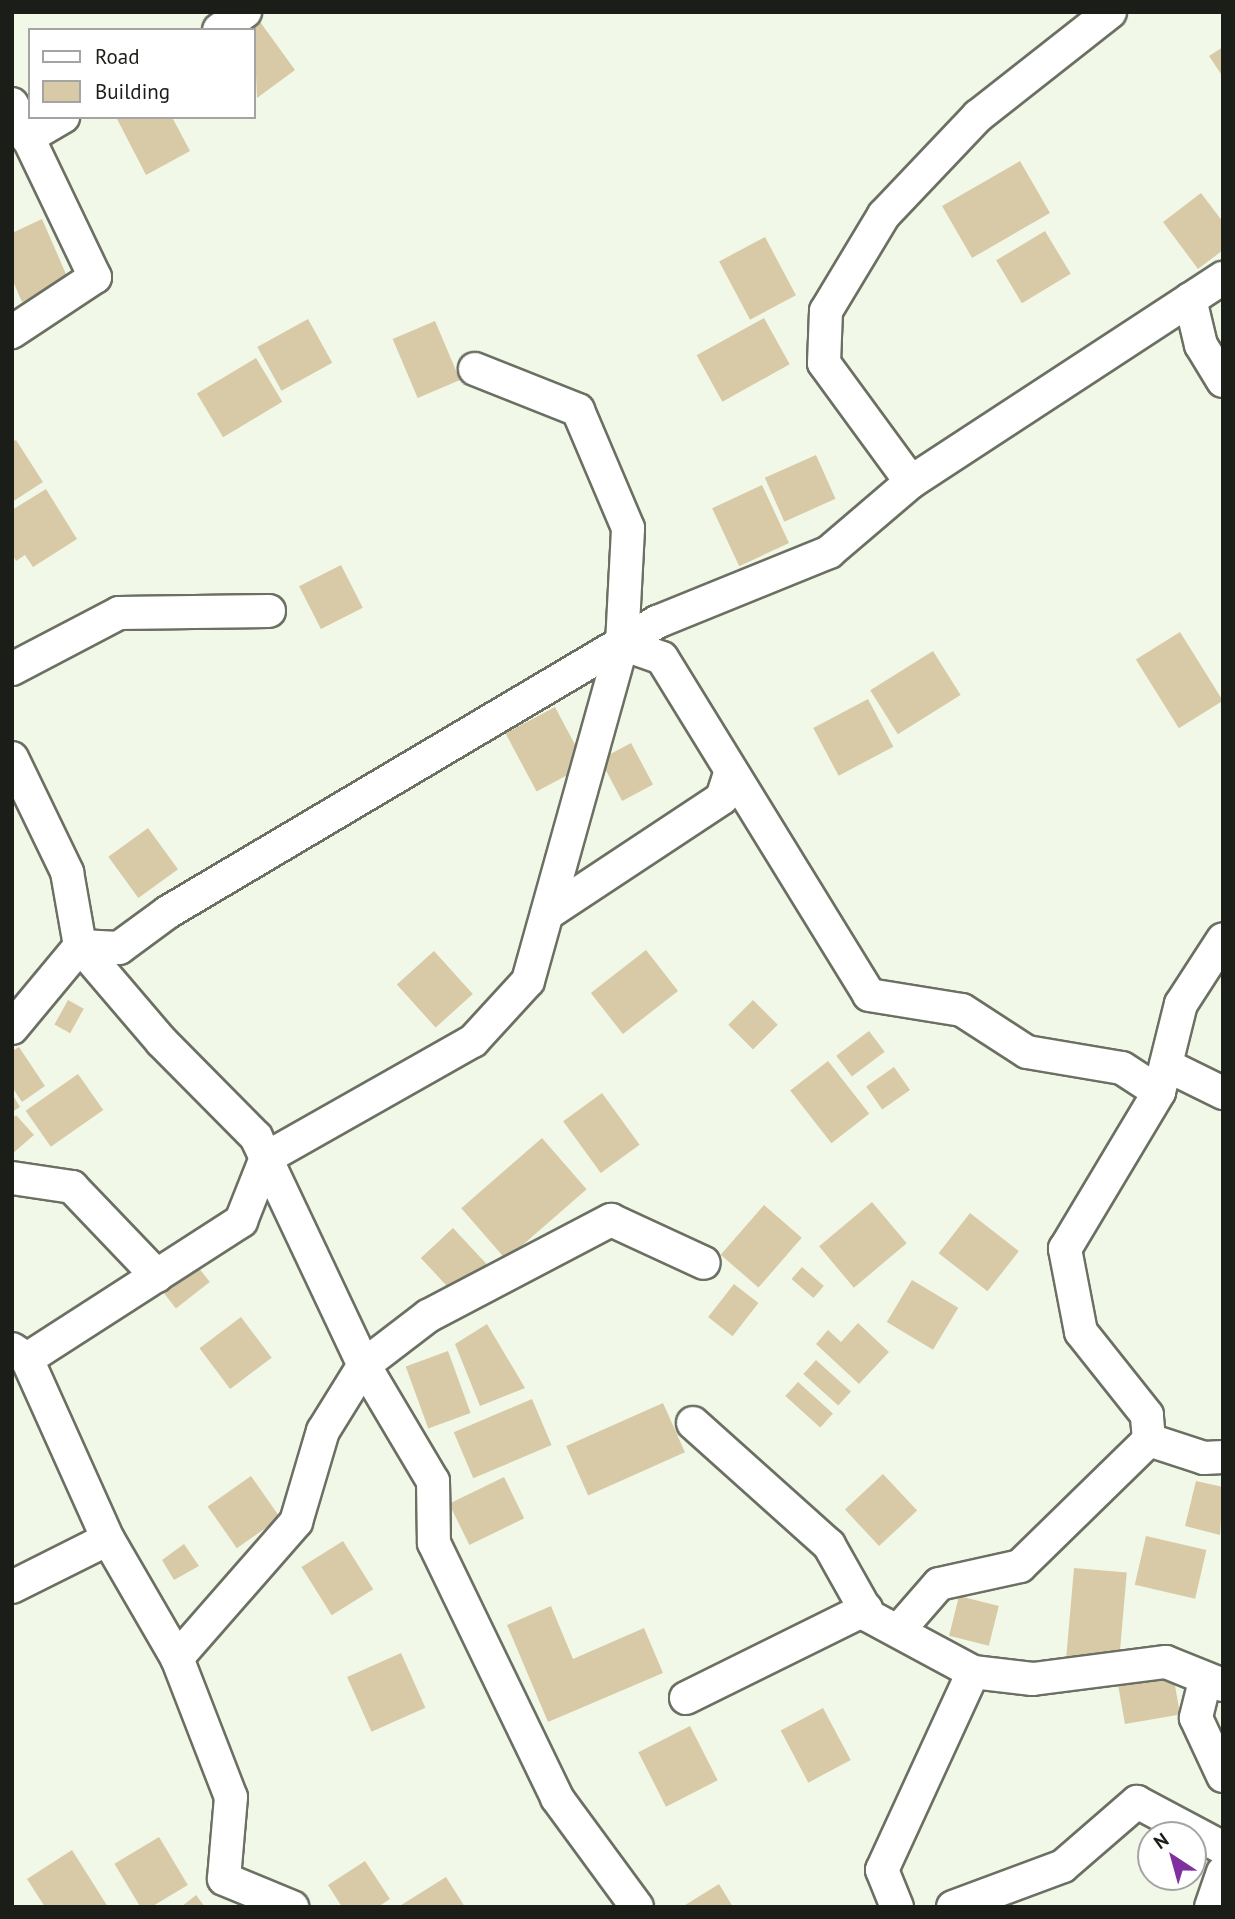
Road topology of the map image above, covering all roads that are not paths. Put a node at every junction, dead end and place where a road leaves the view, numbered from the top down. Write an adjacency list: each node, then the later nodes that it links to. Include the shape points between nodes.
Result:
1 (245, 12): 3 (street)
2 (1110, 12): 12 (street, via 969,126 884,215 826,311 824,363)
3 (222, 28)
4 (12, 104): 6 (street)
5 (60, 119): 6 (street)
6 (27, 138): 9 (street, via 95,277)
7 (1223, 278): 8 (street)
8 (1190, 299): 11 (street, via 1201,345); 12 (street)
9 (12, 332)
10 (475, 369): 14 (street, via 578,410 628,528)
11 (1223, 381)
12 (911, 482): 14 (street, via 829,552 657,622)
13 (269, 611): 15 (street, via 119,613)
14 (622, 644): 17 (street, via 662,658); 18 (street); 20 (street, via 168,912 119,948)
15 (12, 669)
16 (12, 758): 20 (street, via 67,872)
17 (729, 776): 18 (street, via 722,799); 22 (street, via 869,995 962,1010 1027,1052)
18 (547, 914): 24 (street, via 528,981 473,1041)
19 (1223, 939): 22 (street, via 1181,1004)
20 (80, 946): 21 (street); 24 (street, via 162,1042 256,1137)
21 (12, 1028)
22 (1162, 1078): 23 (street); 31 (street, via 1065,1249 1081,1332 1147,1415)
23 (1223, 1093)
24 (266, 1158): 27 (street, via 241,1221); 29 (street)
25 (12, 1178): 27 (street, via 72,1186)
26 (704, 1263): 29 (street, via 611,1220 428,1316)
27 (157, 1276): 28 (street)
28 (20, 1354): 33 (street)
29 (364, 1365): 37 (street, via 323,1431 296,1522); 45 (street, via 433,1481 434,1543 557,1798)
30 (693, 1423): 35 (street, via 828,1545)
31 (1149, 1440): 32 (street, via 1204,1458); 36 (street, via 1020,1566 939,1584)
32 (1223, 1457)
33 (108, 1539): 34 (street); 37 (street)
34 (12, 1587)
35 (866, 1609): 36 (street); 40 (street)
36 (898, 1631): 38 (street)
37 (177, 1658): 44 (street, via 231,1797 224,1879)
38 (973, 1672): 39 (street, via 1033,1679 1166,1662); 46 (street, via 882,1870)
39 (1214, 1683): 41 (street, via 1196,1717)
40 (685, 1698)
41 (1223, 1776)
42 (1223, 1848): 47 (street, via 1137,1802 1063,1866)
43 (1223, 1872): 48 (street)
44 (292, 1907)
45 (637, 1907)
46 (897, 1907)
47 (953, 1907)
48 (1210, 1907)

